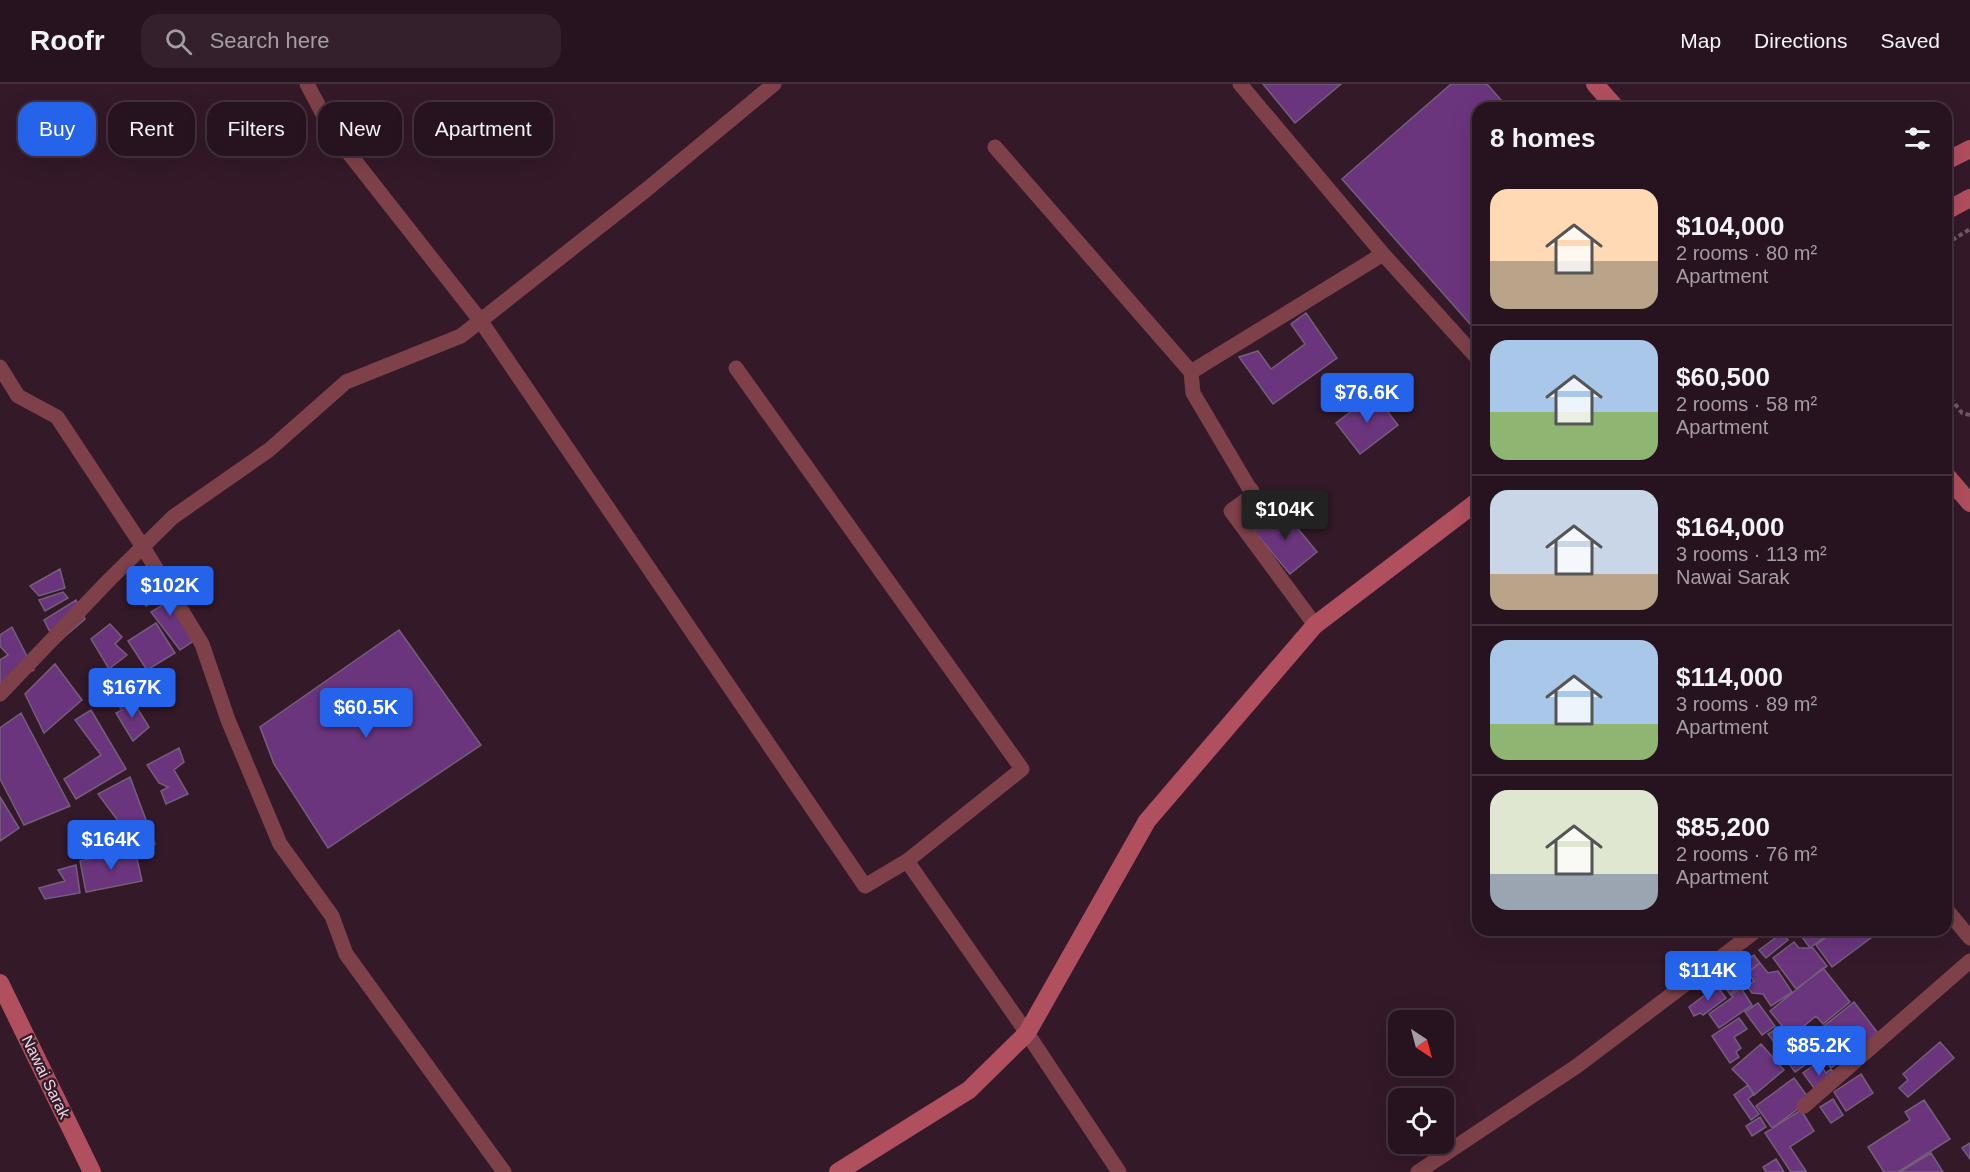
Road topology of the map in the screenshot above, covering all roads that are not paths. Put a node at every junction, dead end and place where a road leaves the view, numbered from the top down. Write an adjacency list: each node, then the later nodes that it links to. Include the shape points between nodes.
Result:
1 (308, 84): 12 (lane, via 333,133)
2 (774, 84): 12 (lane)
3 (1240, 84): 11 (lane)
4 (1595, 84): 5 (street)
5 (1611, 102)
6 (995, 147): 16 (lane)
7 (1970, 149): 8 (street)
8 (1952, 158)
9 (1970, 198): 10 (street)
10 (1952, 208)
11 (1383, 254): 13 (lane); 16 (lane)
12 (480, 320): 20 (lane, via 461,336 346,382 268,450 173,517); 23 (lane, via 864,886)
13 (1472, 352)
14 (0, 367): 20 (lane, via 18,396 57,417)
15 (736, 368): 23 (lane, via 1022,769)
16 (1191, 372): 21 (lane, via 1193,393 1252,491 1231,511)
17 (1952, 482): 18 (street)
18 (1970, 503)
19 (1472, 506): 21 (street)
20 (142, 547): 22 (lane); 32 (lane, via 202,644 228,720 280,844 332,916 346,954)
21 (1314, 625): 29 (street, via 1148,821)
22 (0, 694)
23 (907, 861): 29 (lane)
24 (1952, 916): 26 (lane)
25 (1749, 936): 35 (lane, via 1577,1066)
26 (1970, 938)
27 (1970, 961): 30 (lane)
28 (0, 983): 31 (street, Nawai Sarak)
29 (1027, 1033): 33 (street, via 969,1090); 34 (lane)
30 (1804, 1106)
31 (92, 1172)
32 (504, 1172)
33 (838, 1172)
34 (1119, 1172)
35 (1418, 1172)

